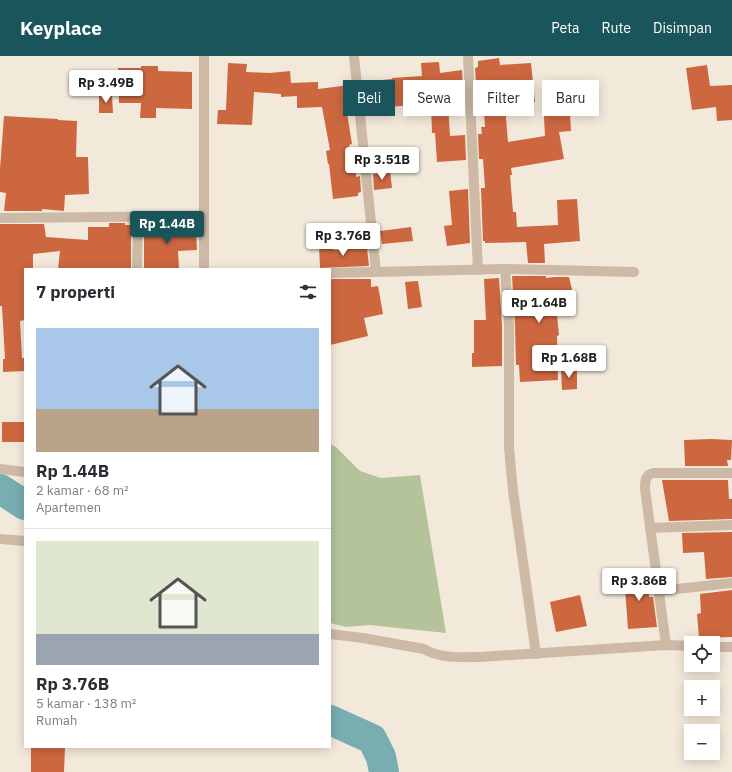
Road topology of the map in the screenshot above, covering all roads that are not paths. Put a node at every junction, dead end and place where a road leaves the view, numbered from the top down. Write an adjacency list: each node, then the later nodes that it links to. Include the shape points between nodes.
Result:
1 (204, 56): 4 (street)
2 (354, 56): 11 (street)
3 (468, 56): 10 (street)
4 (204, 216): 5 (street); 8 (street)
5 (138, 217): 6 (street); 7 (street)
6 (0, 218)
7 (137, 268)
8 (204, 268)
9 (505, 269): 10 (street); 12 (street); 28 (street, via 509,448)
10 (478, 270): 11 (street)
11 (376, 272): 13 (street)
12 (634, 272)
13 (331, 273)
14 (0, 469): 15 (street)
15 (24, 472)
16 (732, 473): 18 (street, via 648,475 645,489)
17 (732, 525): 18 (street)
18 (650, 528): 22 (street)
19 (0, 539): 20 (street)
20 (24, 541)
21 (732, 583): 22 (street)
22 (658, 591): 24 (street)
23 (331, 634): 28 (street, via 401,645 443,656)
24 (666, 645): 25 (street); 28 (street)
25 (684, 646)
26 (720, 647): 27 (street)
27 (732, 647)
28 (536, 654)

